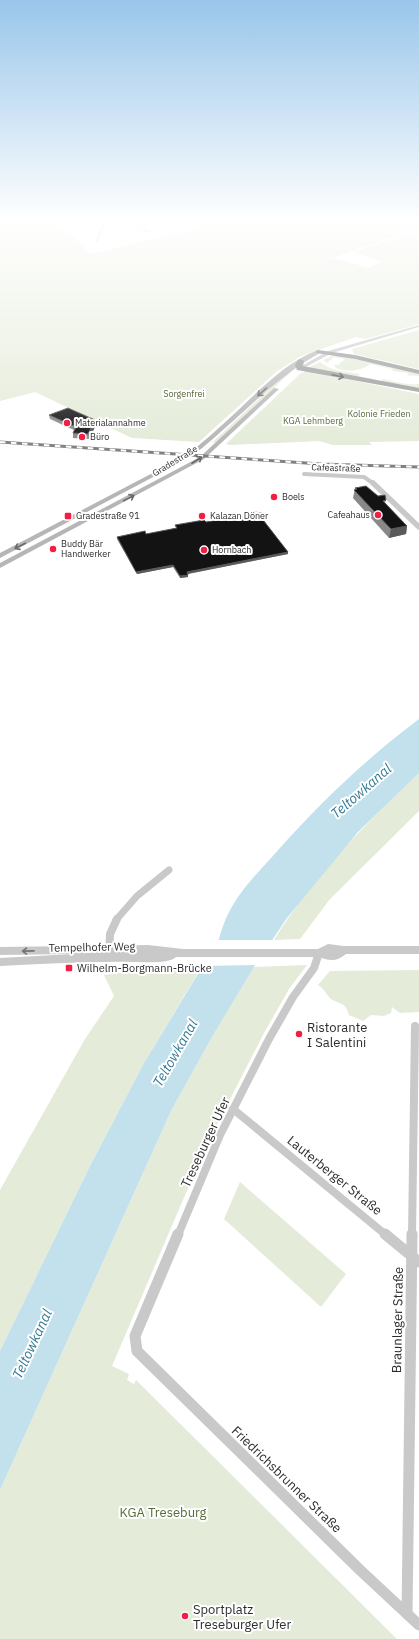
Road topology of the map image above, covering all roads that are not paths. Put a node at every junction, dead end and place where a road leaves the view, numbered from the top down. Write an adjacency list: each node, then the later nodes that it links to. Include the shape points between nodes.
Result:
1 (419, 326): 2 (street, Gradestraße)
2 (366, 342): 3 (street, Gradestraße); 4 (street, Gradestraße, via 339,345)
3 (347, 347): 5 (street, Gradestraße); 6 (highway, via 344,352)
4 (318, 352): 5 (highway); 7 (main road, Gradestraße)
5 (330, 352): 6 (highway); 7 (street, Gradestraße)
6 (355, 357): 8 (highway)
7 (300, 364): 9 (highway, one-way to 9); 12 (main road, Gradestraße, one-way to 12, via 281,375 209,442 189,456); 13 (main road, Gradestraße, one-way to 7, via 202,458)
8 (419, 372)
9 (419, 390)
10 (304, 474): 11 (street, Cafeastraße, via 364,477)
11 (419, 527)
12 (0, 556)
13 (0, 566)
14 (169, 870): 17 (street, via 140,894 116,920 110,933)
15 (419, 950): 18 (street, Tempelhofer Weg, via 344,950 336,956)
16 (0, 951): 17 (street, Tempelhofer Weg, one-way to 16)
17 (109, 953): 18 (street, Tempelhofer Weg, via 155,958 183,953); 19 (street, Tempelhofer Weg)
18 (319, 953): 21 (street, Treseburger Ufer, via 316,965 298,989 269,1039)
19 (0, 962)
20 (415, 1026): 22 (street, Braunlager Straße)
21 (234, 1109): 22 (street, Lauterberger Straße); 23 (street, Treseburger Ufer, via 210,1159 135,1336)
22 (415, 1259): 24 (street, Braunlager Straße)
23 (137, 1351): 24 (street, Friedrichsbrunner Straße)
24 (407, 1614): 25 (street, Friedrichsbrunner Straße)
25 (419, 1626)

